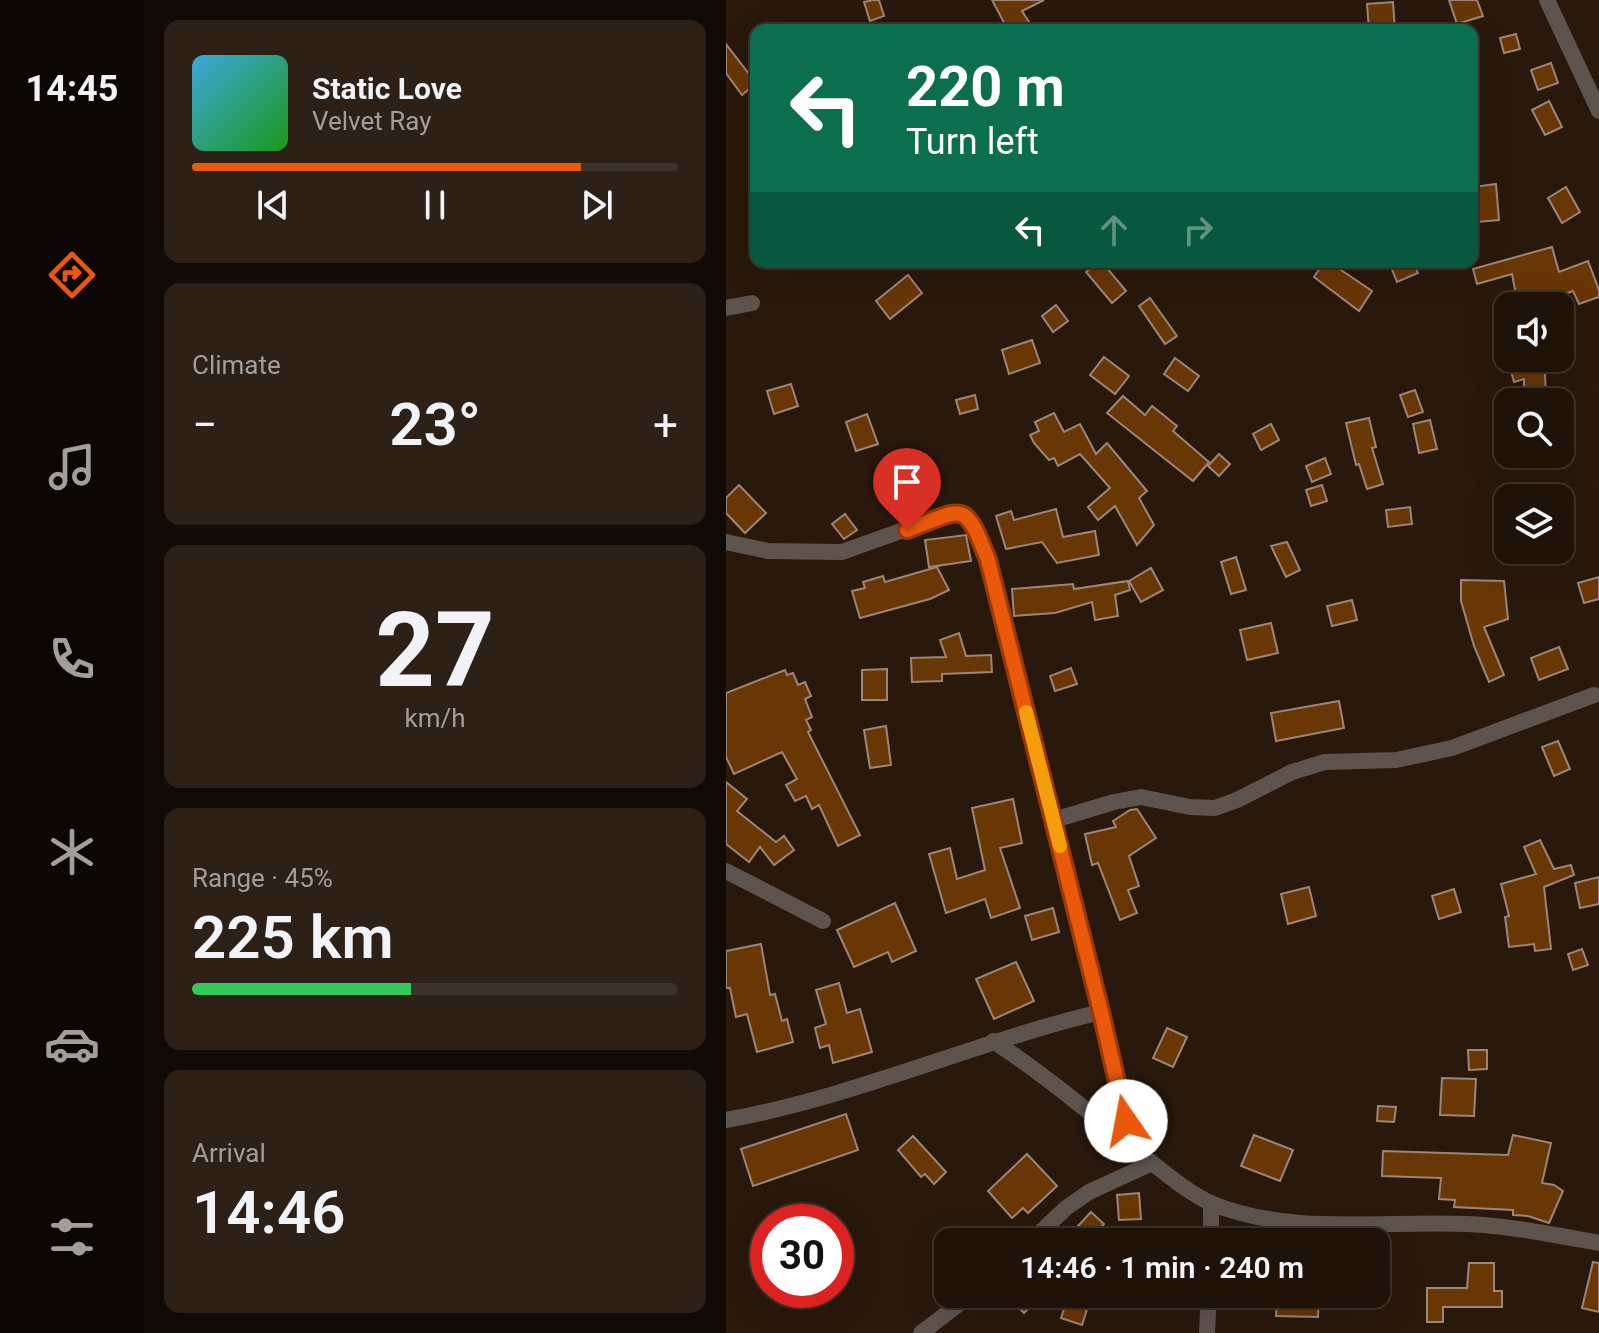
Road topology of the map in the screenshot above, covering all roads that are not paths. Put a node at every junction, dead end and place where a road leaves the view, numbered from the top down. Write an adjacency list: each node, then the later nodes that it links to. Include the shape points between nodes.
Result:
1 (1547, 0): 2 (street)
2 (1599, 111)
3 (752, 303): 4 (street)
4 (726, 308)
5 (726, 542): 7 (street, via 779,552 842,552 954,512 966,514 988,560)
6 (1594, 695): 7 (street, via 1452,748 1396,760 1325,762 1215,808 1141,797)
7 (1054, 820): 10 (street)
8 (726, 871): 9 (street)
9 (823, 921)
10 (1101, 1012): 11 (street); 13 (street)
11 (993, 1041): 12 (street, via 848,1091); 13 (street)
12 (726, 1120)
13 (1131, 1146): 14 (street)
14 (1152, 1163): 15 (street); 16 (street, via 1089,1192)
15 (1211, 1203): 17 (street); 18 (street, via 1287,1222 1470,1224)
16 (1045, 1228)
17 (1211, 1228)
18 (1599, 1243)
19 (954, 1308): 21 (street)
20 (1208, 1308): 22 (street)
21 (921, 1333)
22 (1207, 1333)

